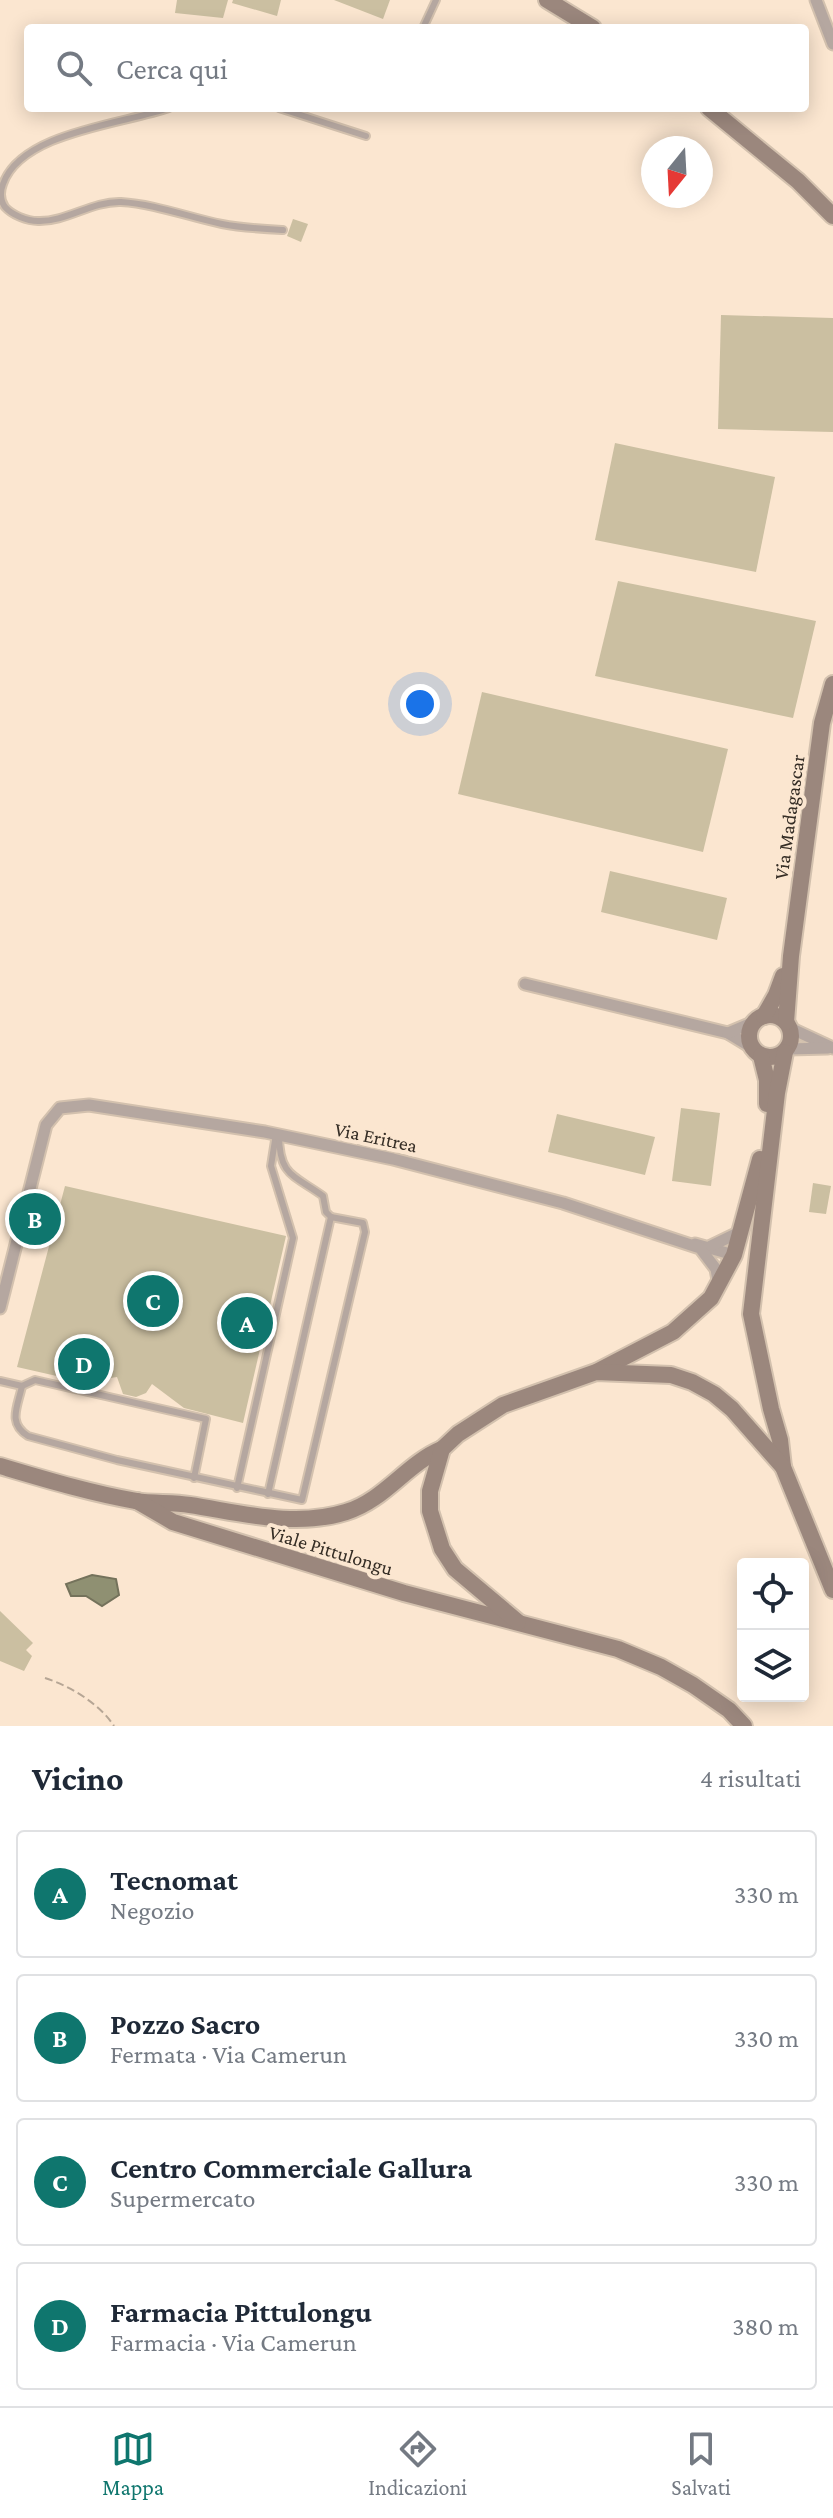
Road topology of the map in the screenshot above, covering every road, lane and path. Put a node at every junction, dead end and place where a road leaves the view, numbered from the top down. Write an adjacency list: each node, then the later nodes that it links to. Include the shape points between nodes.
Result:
1 (436, 0): 4 (lane)
2 (547, 0): 5 (main road)
3 (816, 0): 6 (street)
4 (425, 24)
5 (586, 24)
6 (833, 44)
7 (155, 112): 12 (lane, via 27,153 3,184 3,205 36,221 117,202 223,224)
8 (291, 112): 10 (lane)
9 (714, 112): 11 (main road)
10 (366, 136)
11 (833, 216)
12 (283, 230)
13 (833, 684): 14 (main road, Via Madagascar, via 822,723)
14 (791, 956): 16 (main road, Via Madagascar, via 776,995); 17 (main road, Via Madagascar)
15 (525, 984): 18 (street)
16 (759, 1019): 17 (main road, via 774,1015); 18 (street); 20 (main road, via 749,1034)
17 (788, 1025): 19 (main road, via 791,1043); 19 (street, via 833,1048)
18 (728, 1033): 20 (street)
19 (786, 1050): 20 (main road, via 775,1057); 27 (main road)
20 (756, 1052): 23 (main road, via 768,1096)
21 (278, 1134): 22 (lane, via 284,1165 323,1196); 24 (street, Via Eritrea, via 534,1195); 29 (street, Via Eritrea, via 89,1105 56,1112 39,1145); 37 (lane, via 271,1166 293,1238)
22 (331, 1217): 38 (lane); 38 (lane, via 363,1223 365,1232 302,1500)
23 (743, 1230): 25 (street); 26 (main road)
24 (683, 1242): 25 (street, Via Eritrea); 28 (street, Via Eritrea, via 708,1256)
25 (711, 1246): 26 (street, Via Eritrea)
26 (734, 1255): 27 (main road); 28 (main road)
27 (756, 1266): 35 (main road, via 751,1314)
28 (719, 1286): 30 (main road, via 673,1332)
29 (0, 1308)
30 (596, 1372): 33 (main road, Viale Pittulongu, via 503,1405); 35 (main road, via 671,1375 692,1382 732,1409)
31 (0, 1381): 32 (lane)
32 (22, 1386): 36 (lane, via 15,1422 28,1436); 36 (lane, via 35,1380 206,1419)
33 (442, 1449): 39 (main road, Viale Pittulongu, via 424,1456 370,1502 320,1519); 41 (main road, via 430,1491 430,1511 442,1549 455,1569)
34 (4, 1464): 39 (main road, Viale Pittulongu)
35 (783, 1467): 40 (main road)
36 (194, 1478): 37 (lane)
37 (237, 1488): 38 (lane)
38 (268, 1494)
39 (137, 1501): 41 (main road, Viale Pittulongu, via 173,1522)
40 (833, 1590)
41 (518, 1622): 44 (main road, Viale Pittulongu, via 618,1649 661,1667 729,1710)
42 (45, 1678): 43 (path, via 80,1694)
43 (114, 1726)
44 (744, 1726)

